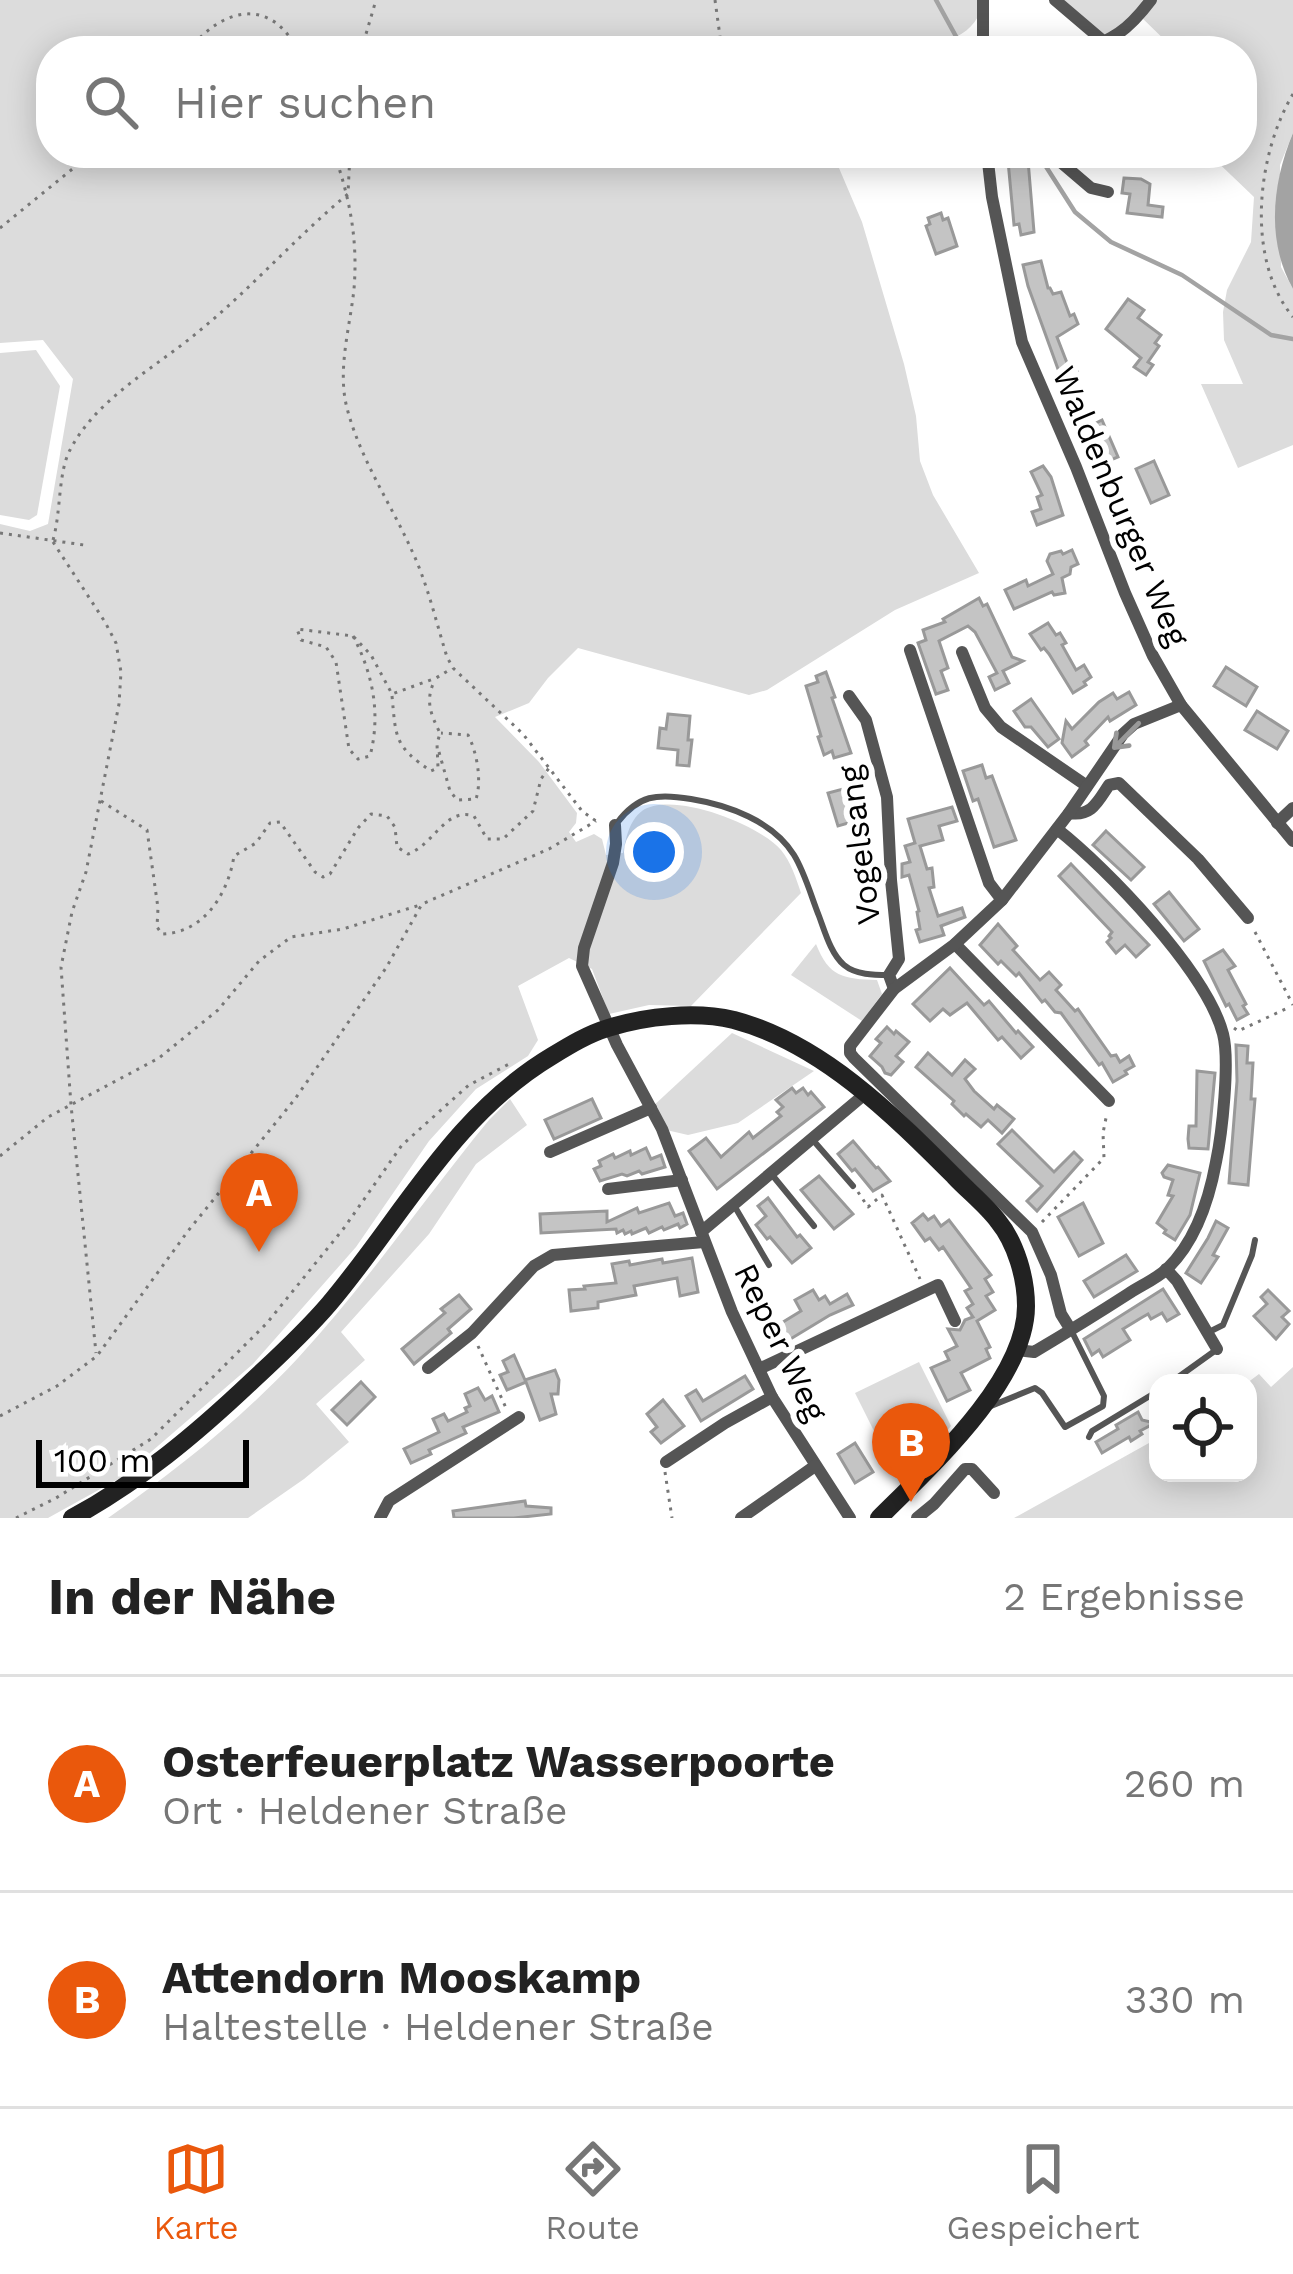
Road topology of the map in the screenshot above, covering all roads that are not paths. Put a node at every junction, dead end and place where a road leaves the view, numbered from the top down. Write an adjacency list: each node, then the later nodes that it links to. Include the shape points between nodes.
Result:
1 (983, 0): 4 (street)
2 (1055, 0): 5 (street)
3 (1151, 0): 6 (street)
4 (982, 36)
5 (1097, 36)
6 (1113, 36)
7 (989, 168): 13 (street, Waldenburger Weg, via 1022,342 1124,593)
8 (1068, 168): 9 (street)
9 (1108, 192)
10 (910, 650): 21 (street, via 989,883)
11 (962, 652): 14 (street, via 1001,727)
12 (849, 696): 24 (street, Vogelsang, via 866,720 887,797 899,959)
13 (1180, 705): 14 (street, one-way to 14, via 1134,724); 17 (street, Waldenburger Weg)
14 (1088, 786): 16 (street)
15 (1293, 808): 17 (street)
16 (1070, 813): 19 (street); 22 (street, via 1091,810 1119,783)
17 (1277, 823): 20 (street, Waldenburger Weg)
18 (615, 825): 24 (lane, via 649,797 669,795 752,818 796,857 847,969); 25 (street, Reper Weg, via 613,862 582,966)
19 (1057, 829): 21 (street); 40 (street, via 1167,942 1224,1036 1211,1191)
20 (1293, 841)
21 (1002, 900): 23 (street)
22 (1248, 918)
23 (955, 944): 24 (street); 27 (street)
24 (891, 982): 42 (street, via 850,1053 1032,1232)
25 (609, 1028): 26 (main road, via 681,1016 732,1020 799,1048); 28 (street, Reper Weg); 57 (main road, via 534,1066 489,1102 328,1305 271,1364 183,1445)
26 (865, 1094): 29 (street); 45 (main road, via 999,1222 1021,1268 1026,1307)
27 (1109, 1101)
28 (651, 1108): 30 (street); 32 (street, Reper Weg)
29 (812, 1138): 31 (street); 33 (lane)
30 (550, 1152)
31 (771, 1173): 35 (street); 36 (lane)
32 (682, 1180): 34 (street); 37 (street, Reper Weg)
33 (853, 1186)
34 (608, 1189)
35 (733, 1204): 37 (street); 39 (lane)
36 (814, 1226)
37 (703, 1237): 46 (street, via 553,1255); 47 (street, Reper Weg)
38 (1255, 1240): 43 (lane, via 1222,1325)
39 (769, 1264)
40 (1166, 1269): 42 (street); 43 (street)
41 (955, 1321): 47 (street, via 938,1285)
42 (1071, 1330): 45 (street, via 1034,1352); 51 (lane, via 1103,1406 1065,1427 1035,1388)
43 (1207, 1333): 44 (street)
44 (1217, 1349): 48 (lane)
45 (1017, 1350): 51 (main road)
46 (428, 1368)
47 (759, 1369): 50 (street, Reper Weg)
48 (1182, 1374)
49 (1149, 1396): 53 (lane)
50 (772, 1397): 54 (street); 55 (street, Reper Weg)
51 (977, 1413): 61 (main road)
52 (515, 1419): 58 (street, via 389,1501)
53 (1089, 1437)
54 (666, 1462)
55 (815, 1466): 59 (street); 60 (street, Reper Weg)
56 (994, 1493): 62 (street, via 965,1469)
57 (72, 1518)
58 (380, 1518)
59 (741, 1518)
60 (850, 1518)
61 (879, 1518)
62 (917, 1518)

